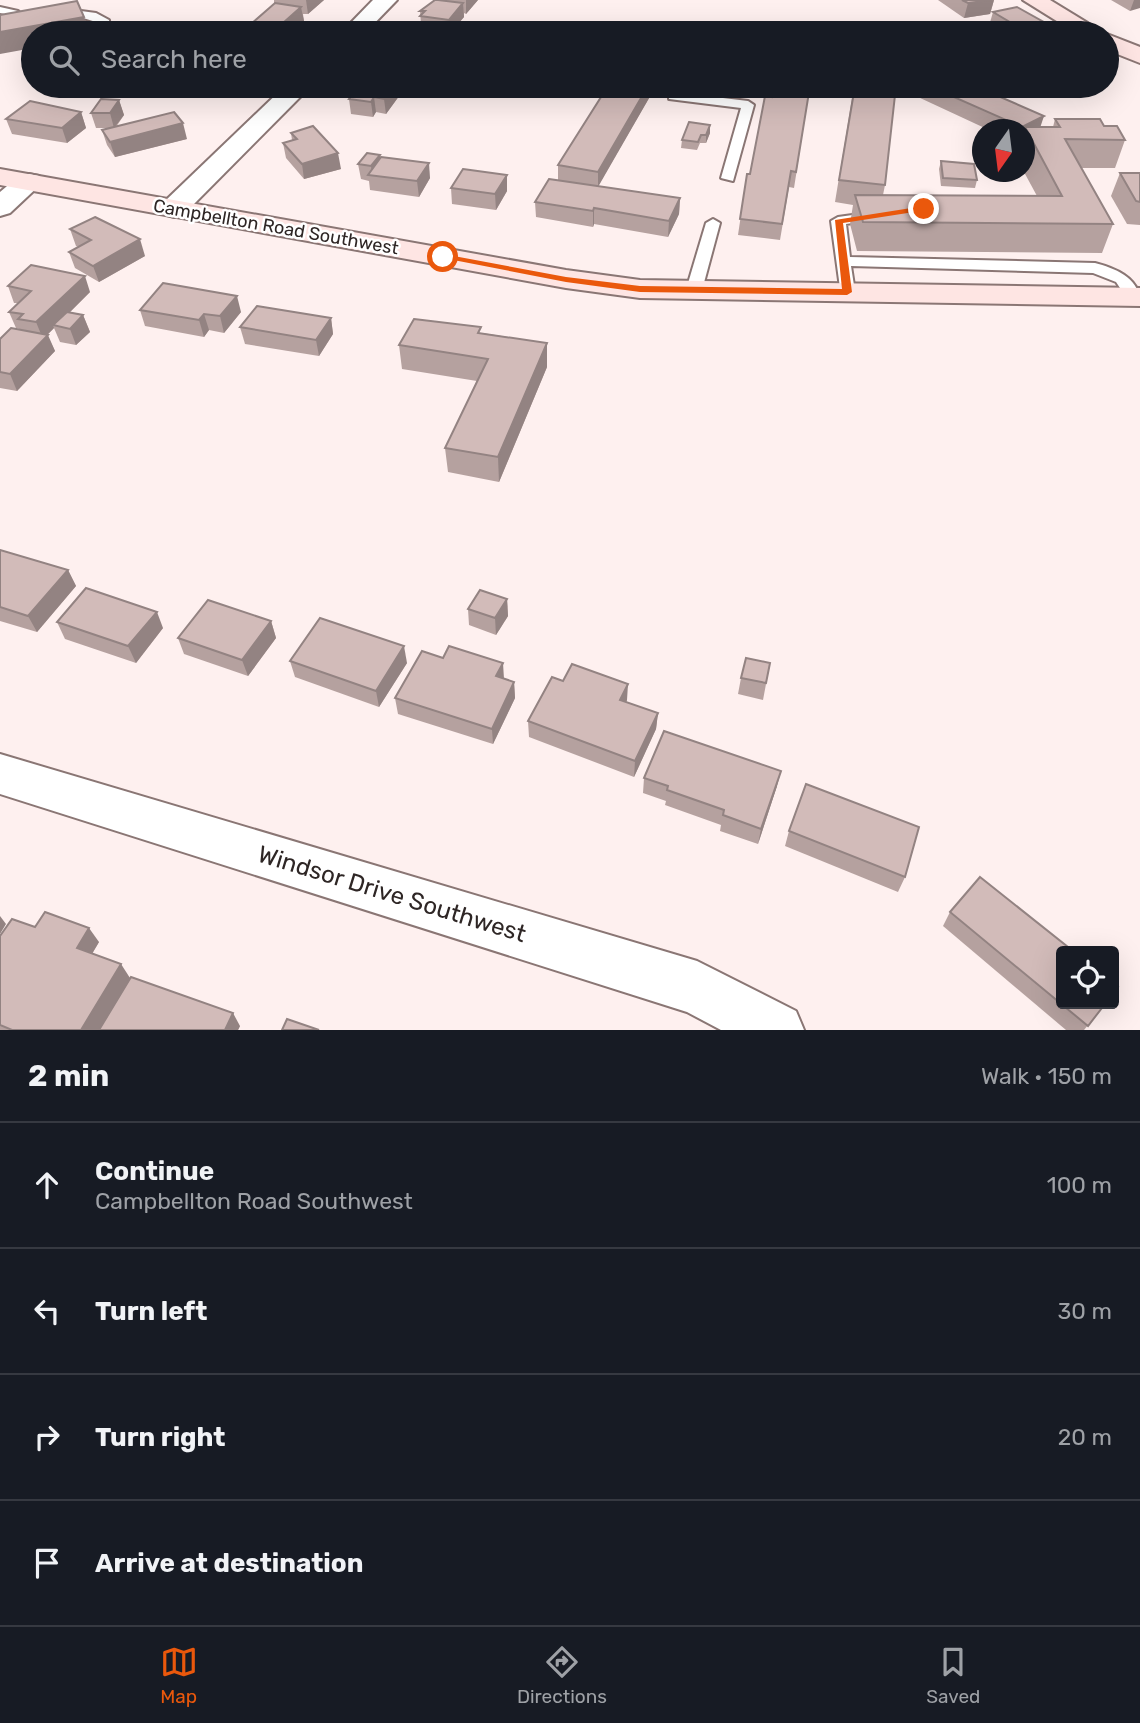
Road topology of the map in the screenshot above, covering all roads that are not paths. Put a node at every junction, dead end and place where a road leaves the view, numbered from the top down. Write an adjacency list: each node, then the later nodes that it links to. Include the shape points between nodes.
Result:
1 (386, 0): 7 (street)
2 (1034, 0): 8 (main road)
3 (0, 10): 4 (lane)
4 (14, 13)
5 (81, 14): 6 (lane)
6 (103, 21)
7 (364, 21)
8 (1070, 21)
9 (1119, 46): 10 (main road)
10 (1140, 56)
11 (287, 98): 16 (street)
12 (690, 98): 13 (lane, via 748,105)
13 (728, 177)
14 (14, 180): 15 (street); 16 (main road, Campbellton Road Southwest)
15 (0, 207)
16 (174, 208): 20 (main road, Campbellton Road Southwest, via 566,279 640,289)
17 (887, 214): 19 (lane, via 838,221)
18 (713, 223): 20 (lane)
19 (843, 261): 21 (lane); 22 (lane, via 1095,268 1122,279)
20 (694, 290): 21 (main road, Campbellton Road Southwest)
21 (847, 292): 22 (main road, Campbellton Road Southwest)
22 (1137, 297)
23 (0, 774): 24 (street, Windsor Drive Southwest, via 697,988)
24 (777, 1030)

